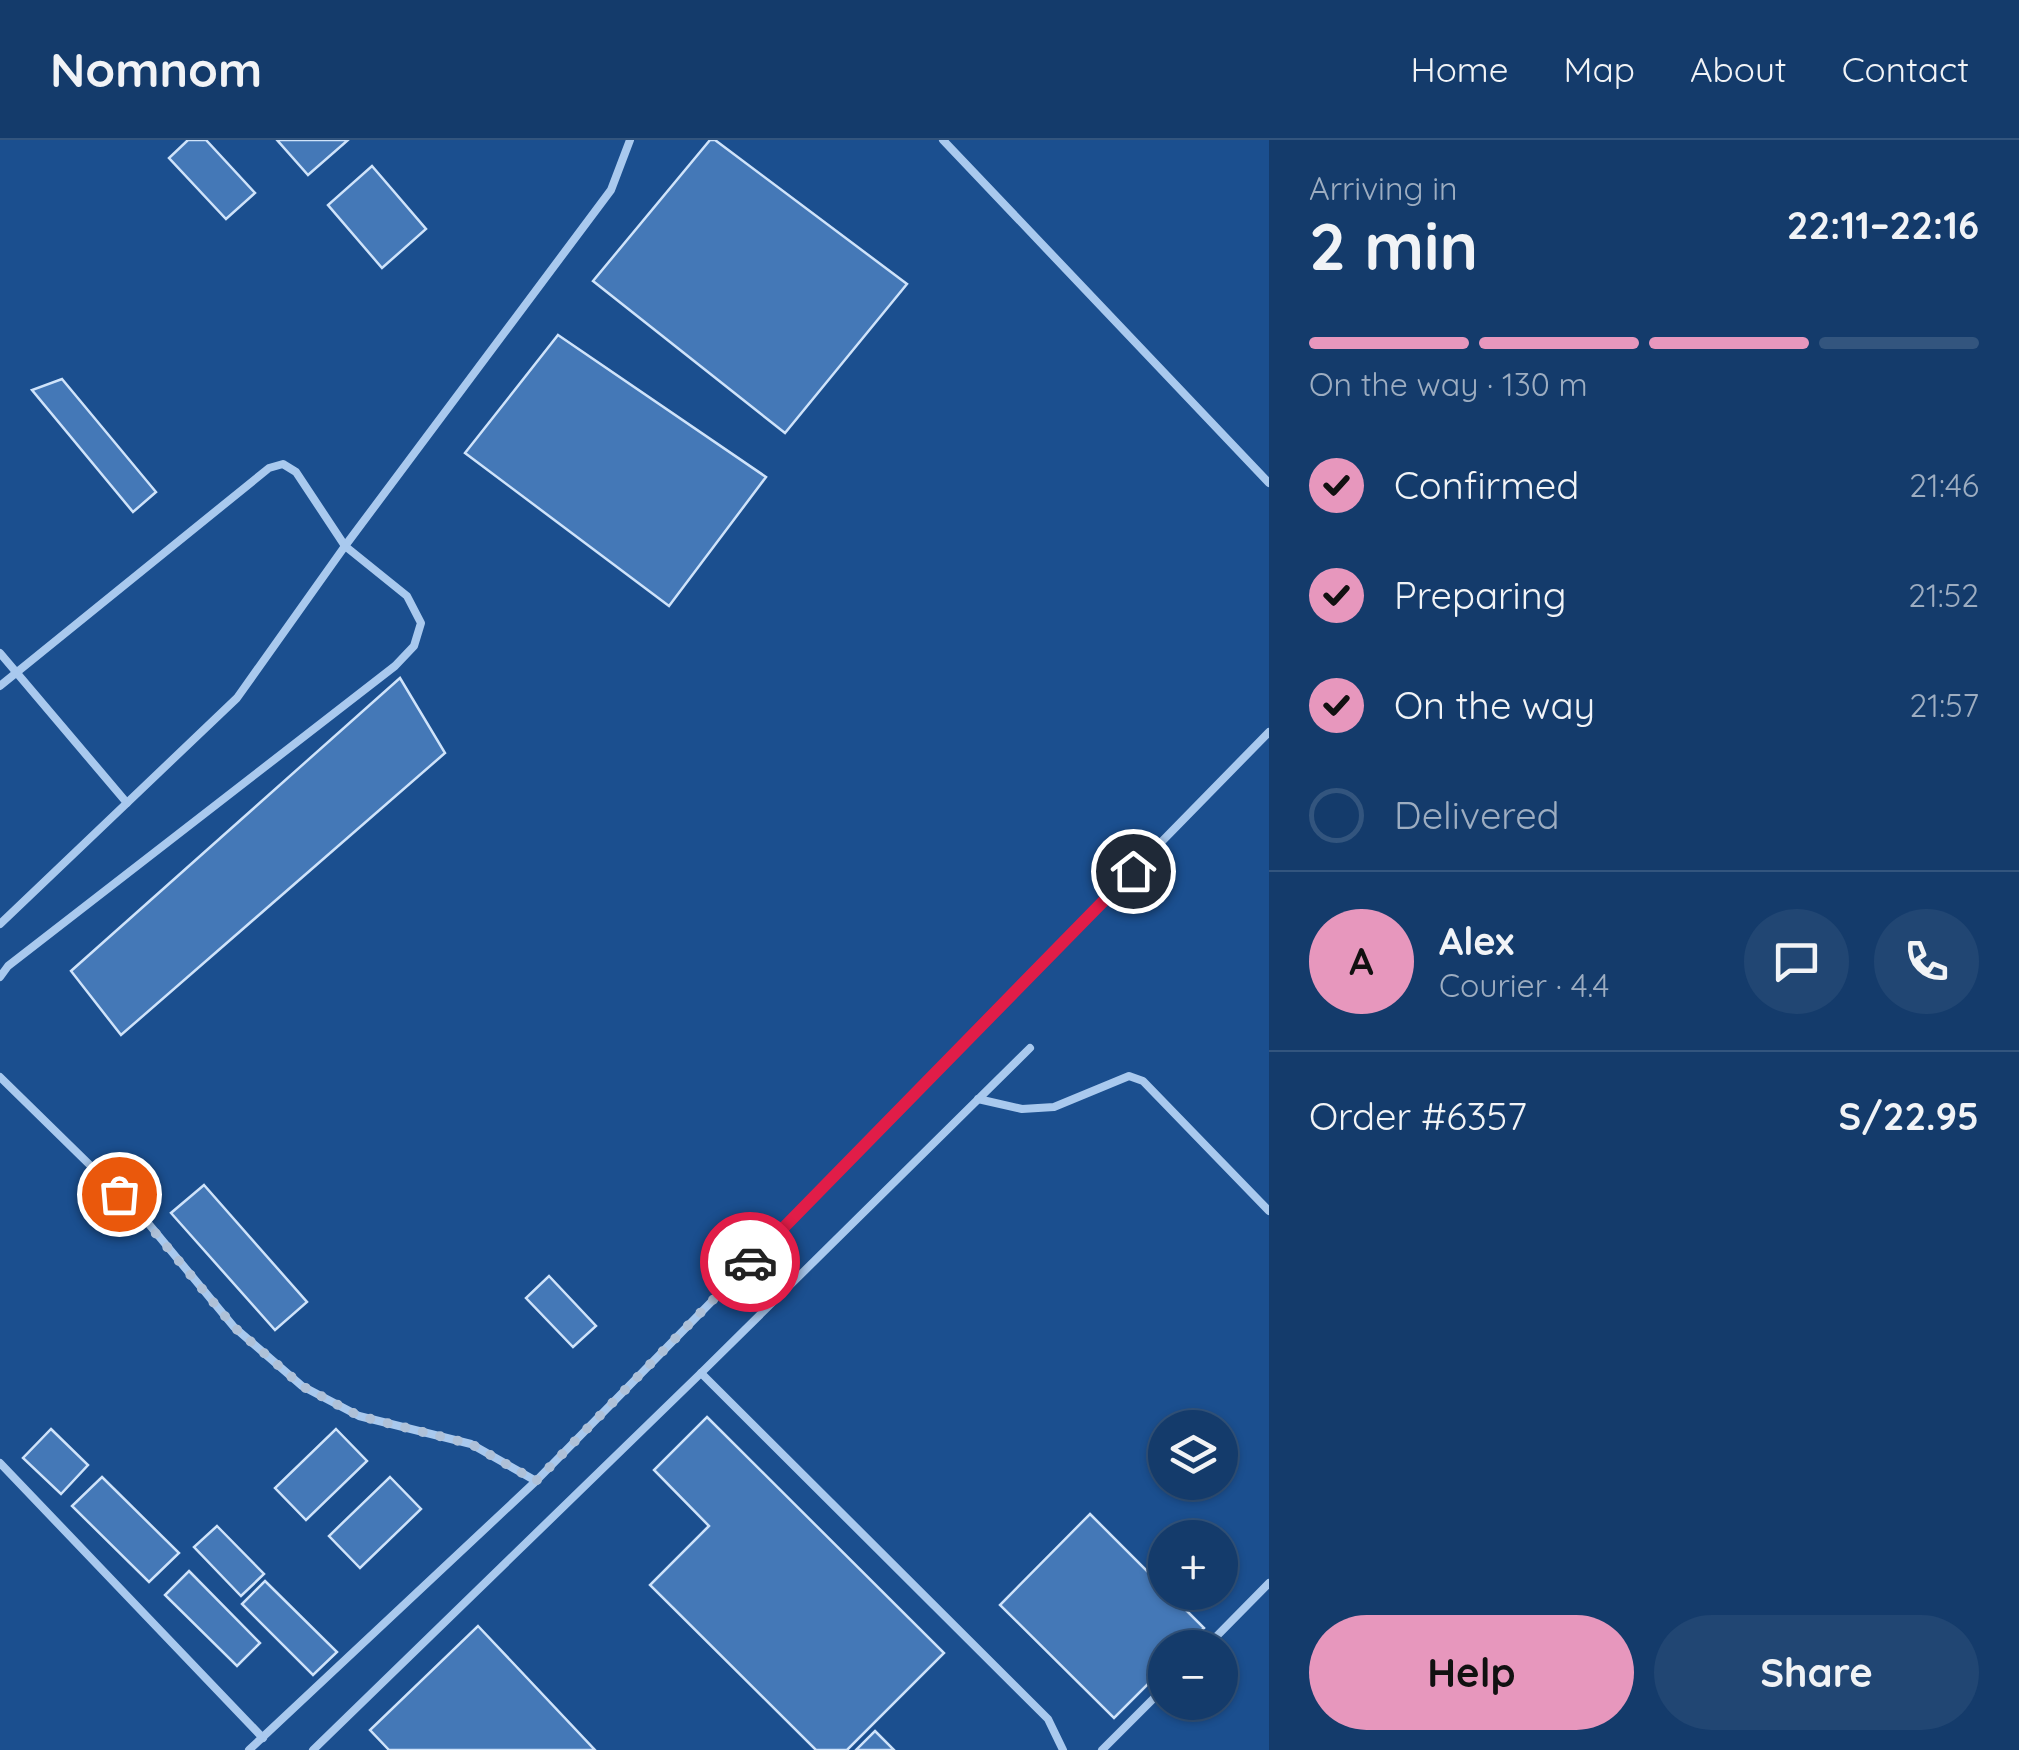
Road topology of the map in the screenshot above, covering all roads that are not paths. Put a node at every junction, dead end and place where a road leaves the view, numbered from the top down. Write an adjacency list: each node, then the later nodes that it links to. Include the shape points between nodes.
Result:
1 (630, 140): 4 (lane, via 611,190)
2 (943, 140): 3 (lane)
3 (1269, 483)
4 (345, 546): 6 (lane, via 296,472 283,464 269,468); 9 (lane, via 238,698); 11 (lane, via 407,596 421,623 414,646)
5 (0, 654): 6 (lane)
6 (16, 672): 7 (lane); 9 (lane)
7 (0, 686)
8 (1269, 732): 18 (lane)
9 (127, 803): 10 (lane)
10 (0, 924)
11 (0, 977)
12 (1030, 1048): 14 (lane)
13 (0, 1076): 18 (lane, via 142,1217 234,1327 302,1386 359,1416 471,1444)
14 (978, 1099): 15 (lane, via 1022,1109 1054,1107 1128,1076 1143,1081); 16 (lane)
15 (1269, 1211)
16 (701, 1373): 24 (lane); 25 (lane, via 1048,1719)
17 (0, 1463): 22 (lane)
18 (536, 1481): 22 (lane)
19 (1269, 1583): 20 (lane)
20 (1222, 1630)
21 (1148, 1704): 26 (lane)
22 (263, 1738): 23 (lane)
23 (249, 1750)
24 (313, 1750)
25 (1063, 1750)
26 (1102, 1750)

